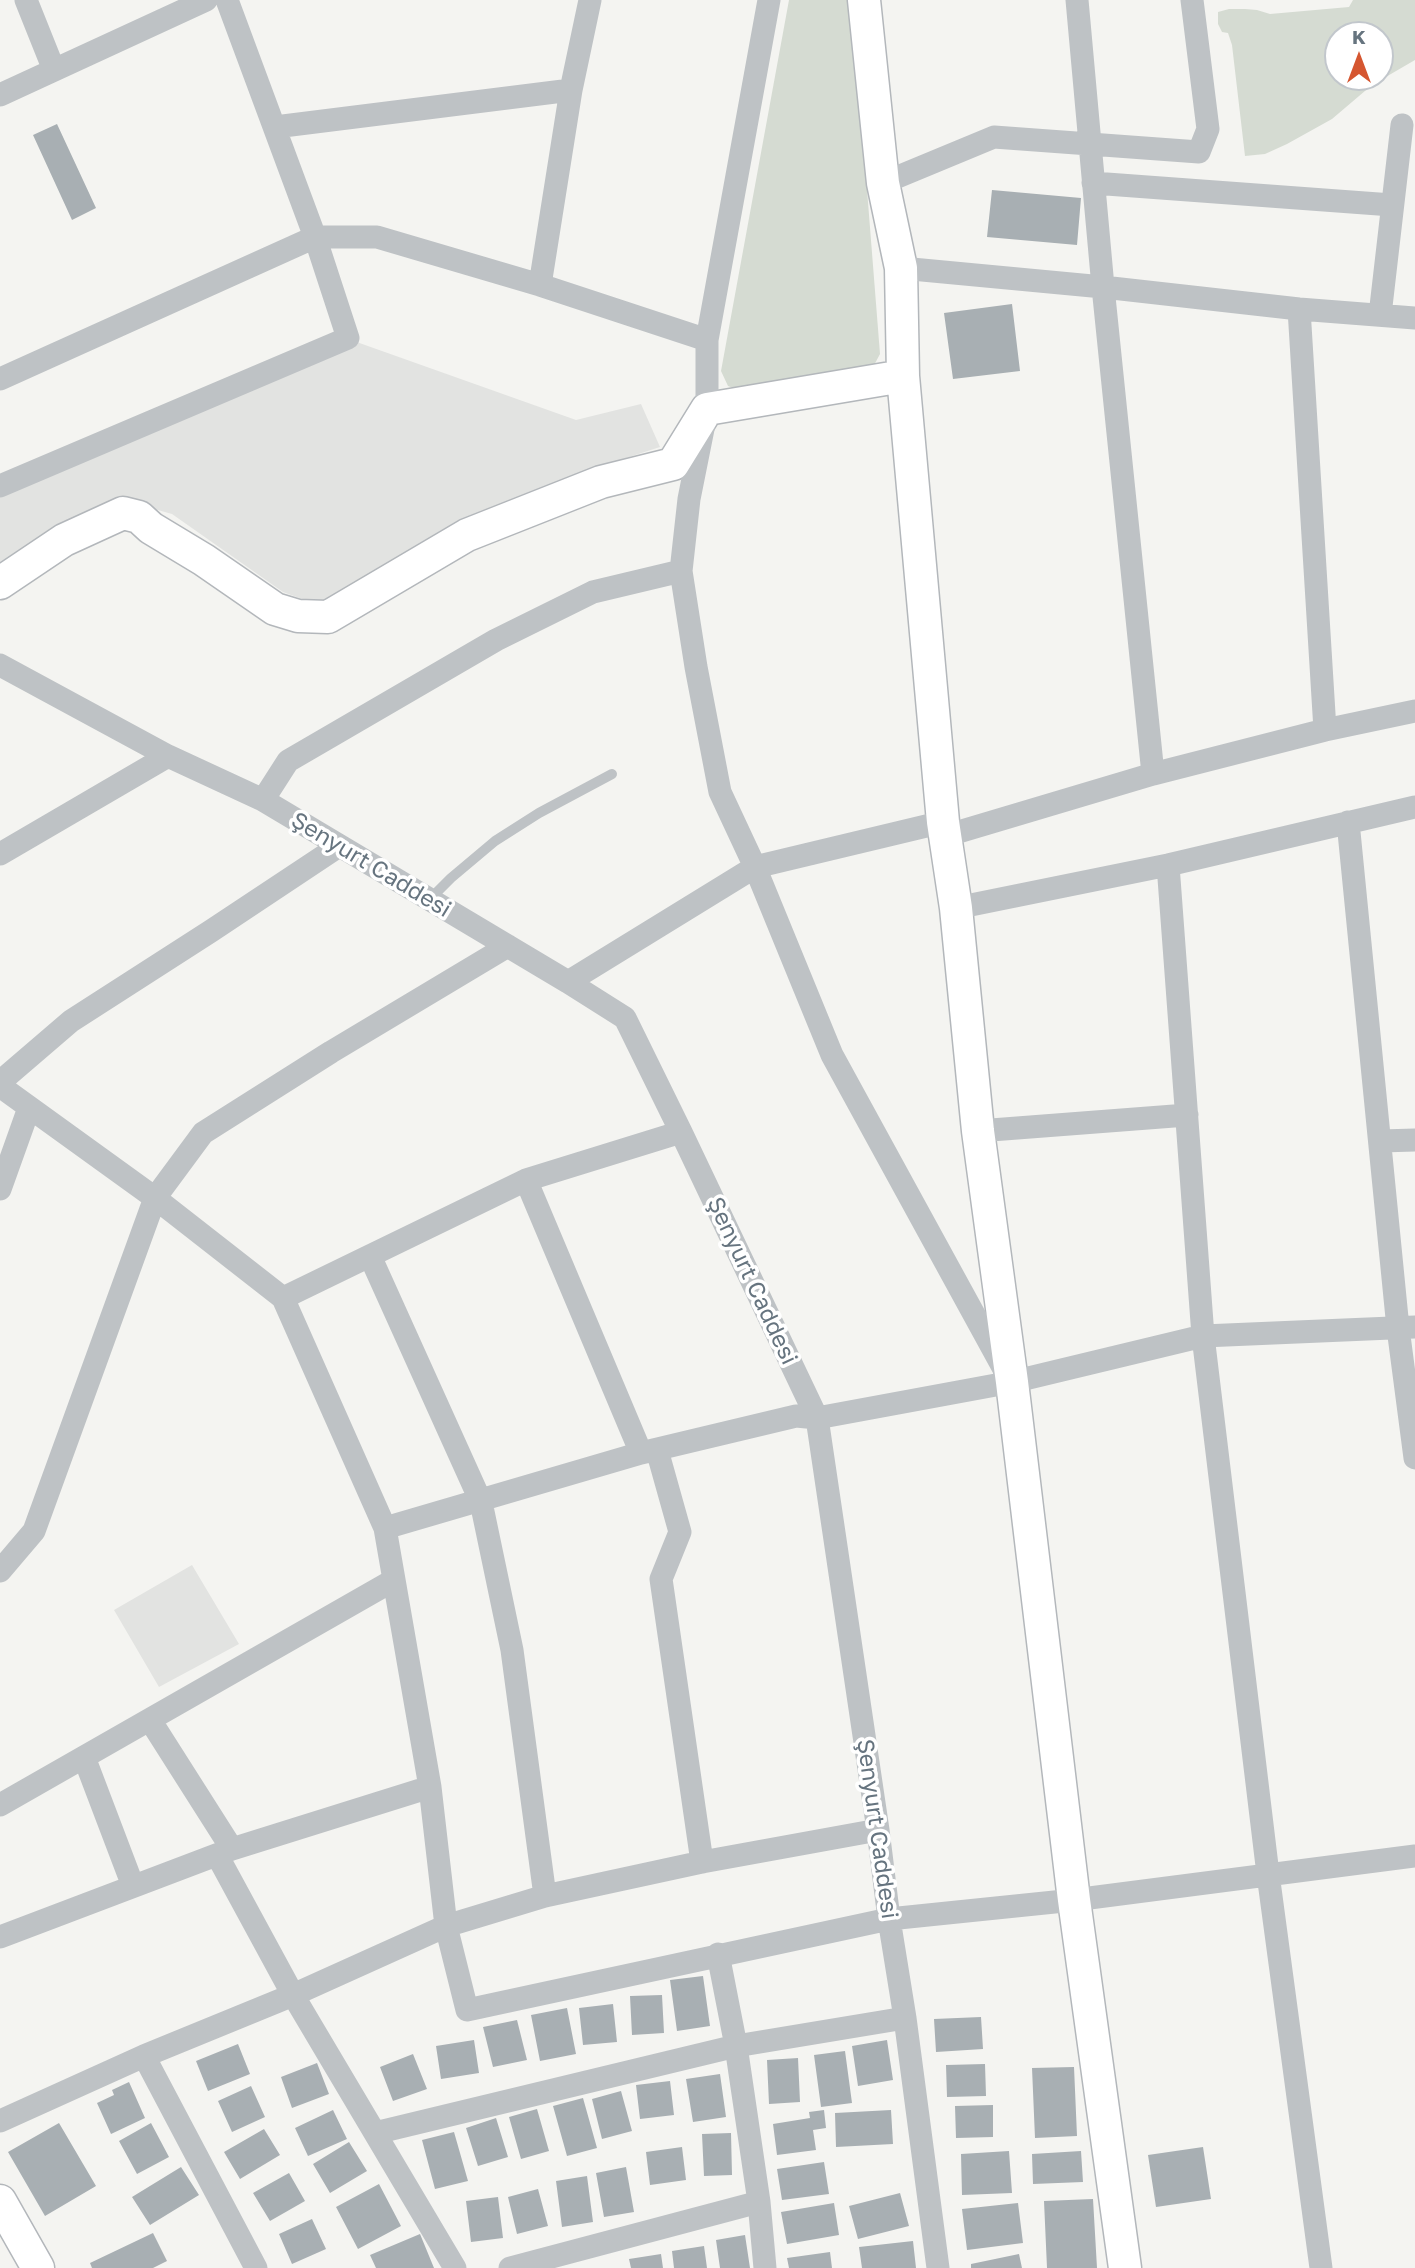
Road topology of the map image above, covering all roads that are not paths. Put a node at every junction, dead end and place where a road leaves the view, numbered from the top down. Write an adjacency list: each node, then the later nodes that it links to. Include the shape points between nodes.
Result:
1 (26, 0): 9 (street)
2 (206, 0): 9 (street)
3 (227, 0): 13 (street)
4 (590, 0): 10 (street)
5 (769, 0): 25 (street)
6 (864, 0): 15 (street)
7 (1077, 0): 14 (street)
8 (1193, 0): 14 (street, via 1208,129 1199,152)
9 (54, 70): 11 (street)
10 (571, 90): 13 (street); 20 (street)
11 (0, 95)
12 (1402, 125): 17 (street)
13 (275, 127): 18 (street)
14 (1089, 144): 15 (street, via 994,137); 16 (street)
15 (883, 183): 19 (street)
16 (1093, 183): 17 (street); 21 (street)
17 (1392, 205): 23 (street)
18 (315, 237): 20 (street, via 377,237); 27 (street); 29 (street, via 348,338)
19 (901, 268): 21 (street); 26 (street)
20 (540, 285): 25 (street)
21 (1103, 287): 22 (street); 37 (street)
22 (1299, 309): 23 (street); 34 (street)
23 (1380, 316): 24 (street)
24 (1415, 318)
25 (707, 341): 28 (street)
26 (903, 376): 28 (street); 41 (street)
27 (0, 379)
28 (707, 409): 30 (street, via 689,499); 31 (street, via 673,464 601,482 467,534 328,617 275,609 139,517 123,513 65,540)
29 (0, 486)
30 (681, 571): 38 (street, via 593,592 496,640 288,761); 45 (street, via 720,792)
31 (0, 583)
32 (0, 665): 35 (street, Şenyurt Caddesi)
33 (1415, 711): 34 (street)
34 (1325, 730): 37 (street)
35 (168, 756): 38 (street, Şenyurt Caddesi); 43 (street)
36 (612, 774): 46 (lane, via 495,841)
37 (1153, 775): 41 (street)
38 (263, 800): 42 (street, Şenyurt Caddesi)
39 (1415, 807): 40 (street)
40 (1348, 822): 44 (street); 56 (street)
41 (944, 829): 45 (street); 47 (street)
42 (339, 846): 46 (street, Şenyurt Caddesi); 50 (street, via 71,1021)
43 (0, 854)
44 (1168, 865): 47 (street); 52 (street)
45 (755, 867): 49 (street); 64 (street, via 832,1055)
46 (429, 900): 48 (street, Şenyurt Caddesi)
47 (956, 908): 53 (street)
48 (508, 946): 49 (street, Şenyurt Caddesi); 59 (street, via 203,1133)
49 (568, 982): 54 (street, Şenyurt Caddesi, via 625,1018)
50 (0, 1084): 51 (street)
51 (29, 1108): 58 (street); 59 (street)
52 (1187, 1115): 53 (street); 63 (street)
53 (978, 1131): 64 (street)
54 (681, 1132): 57 (street); 65 (street, Şenyurt Caddesi)
55 (1415, 1140): 56 (street)
56 (1381, 1141): 62 (street)
57 (526, 1180): 60 (street); 66 (street)
58 (0, 1189)
59 (155, 1198): 61 (street); 70 (street, via 34,1531)
60 (370, 1256): 61 (street); 68 (street)
61 (283, 1298): 69 (street)
62 (1406, 1327): 63 (street); 67 (street)
63 (1203, 1336): 64 (street); 80 (street)
64 (1012, 1382): 65 (street); 83 (street)
65 (817, 1418): 66 (street, via 796,1416); 76 (street, Şenyurt Caddesi)
66 (649, 1451): 68 (street); 79 (street, via 680,1532 662,1579)
67 (1415, 1458)
68 (481, 1502): 69 (street); 82 (street, via 512,1650)
69 (386, 1528): 71 (street)
70 (0, 1571)
71 (394, 1580): 72 (street); 74 (street)
72 (150, 1720): 73 (street); 77 (street)
73 (84, 1757): 75 (street); 81 (street)
74 (430, 1787): 77 (street); 85 (street)
75 (0, 1805)
76 (878, 1830): 79 (street); 84 (street, Şenyurt Caddesi)
77 (225, 1852): 81 (street); 88 (street)
78 (1415, 1856): 80 (street)
79 (702, 1862): 82 (street)
80 (1268, 1874): 83 (street); 105 (street)
81 (133, 1886): 86 (street)
82 (545, 1896): 85 (street)
83 (1074, 1900): 84 (street); 104 (street)
84 (888, 1919): 87 (street); 89 (street, Şenyurt Caddesi)
85 (446, 1926): 87 (street, via 467,2010); 88 (street)
86 (0, 1937)
87 (718, 1954): 90 (street)
88 (293, 1995): 91 (street); 93 (street)
89 (905, 2018): 90 (street); 103 (street, Şenyurt Caddesi)
90 (736, 2046): 93 (street); 95 (street)
91 (144, 2056): 92 (street); 99 (street)
92 (0, 2121)
93 (375, 2133): 100 (street)
94 (0, 2202): 98 (street)
95 (759, 2202): 101 (street); 102 (street)
96 (0, 2245): 97 (street)
97 (13, 2268)
98 (37, 2268)
99 (256, 2268)
100 (456, 2268)
101 (510, 2268)
102 (765, 2268)
103 (938, 2268)
104 (1125, 2268)
105 (1321, 2268)

